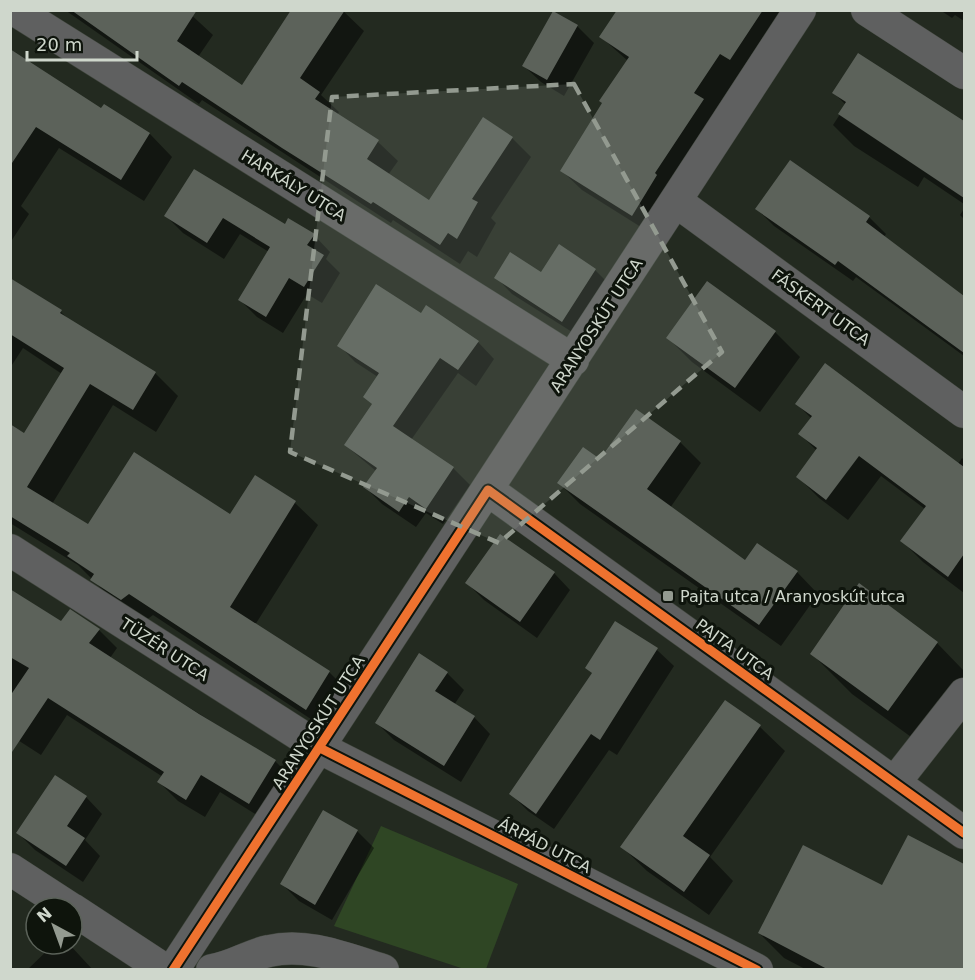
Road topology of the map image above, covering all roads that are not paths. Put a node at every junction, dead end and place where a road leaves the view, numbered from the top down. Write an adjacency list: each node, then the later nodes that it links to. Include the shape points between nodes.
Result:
1 (15, 10): 6 (street, HARKÁLY UTCA)
2 (800, 10): 5 (street, ARANYOSKÚT UTCA)
3 (867, 10): 4 (street)
4 (964, 73)
5 (677, 202): 6 (street, ARANYOSKÚT UTCA); 7 (street, FÁSKERT UTCA)
6 (573, 360): 8 (street, ARANYOSKÚT UTCA)
7 (964, 412)
8 (488, 490): 11 (street, ARANYOSKÚT UTCA); 12 (street, PAJTA UTCA)
9 (10, 550): 11 (street, TÜZÉR UTCA)
10 (964, 694): 12 (street)
11 (320, 748): 18 (street, ARANYOSKÚT UTCA); 21 (street, ÁRPÁD UTCA)
12 (895, 783): 13 (street, PAJTA UTCA)
13 (964, 833)
14 (10, 869): 15 (street)
15 (51, 896)
16 (84, 917): 17 (street)
17 (165, 969)
18 (173, 969)
19 (221, 969): 20 (street, via 266,951 287,948 309,949)
20 (383, 969)
21 (757, 969)

